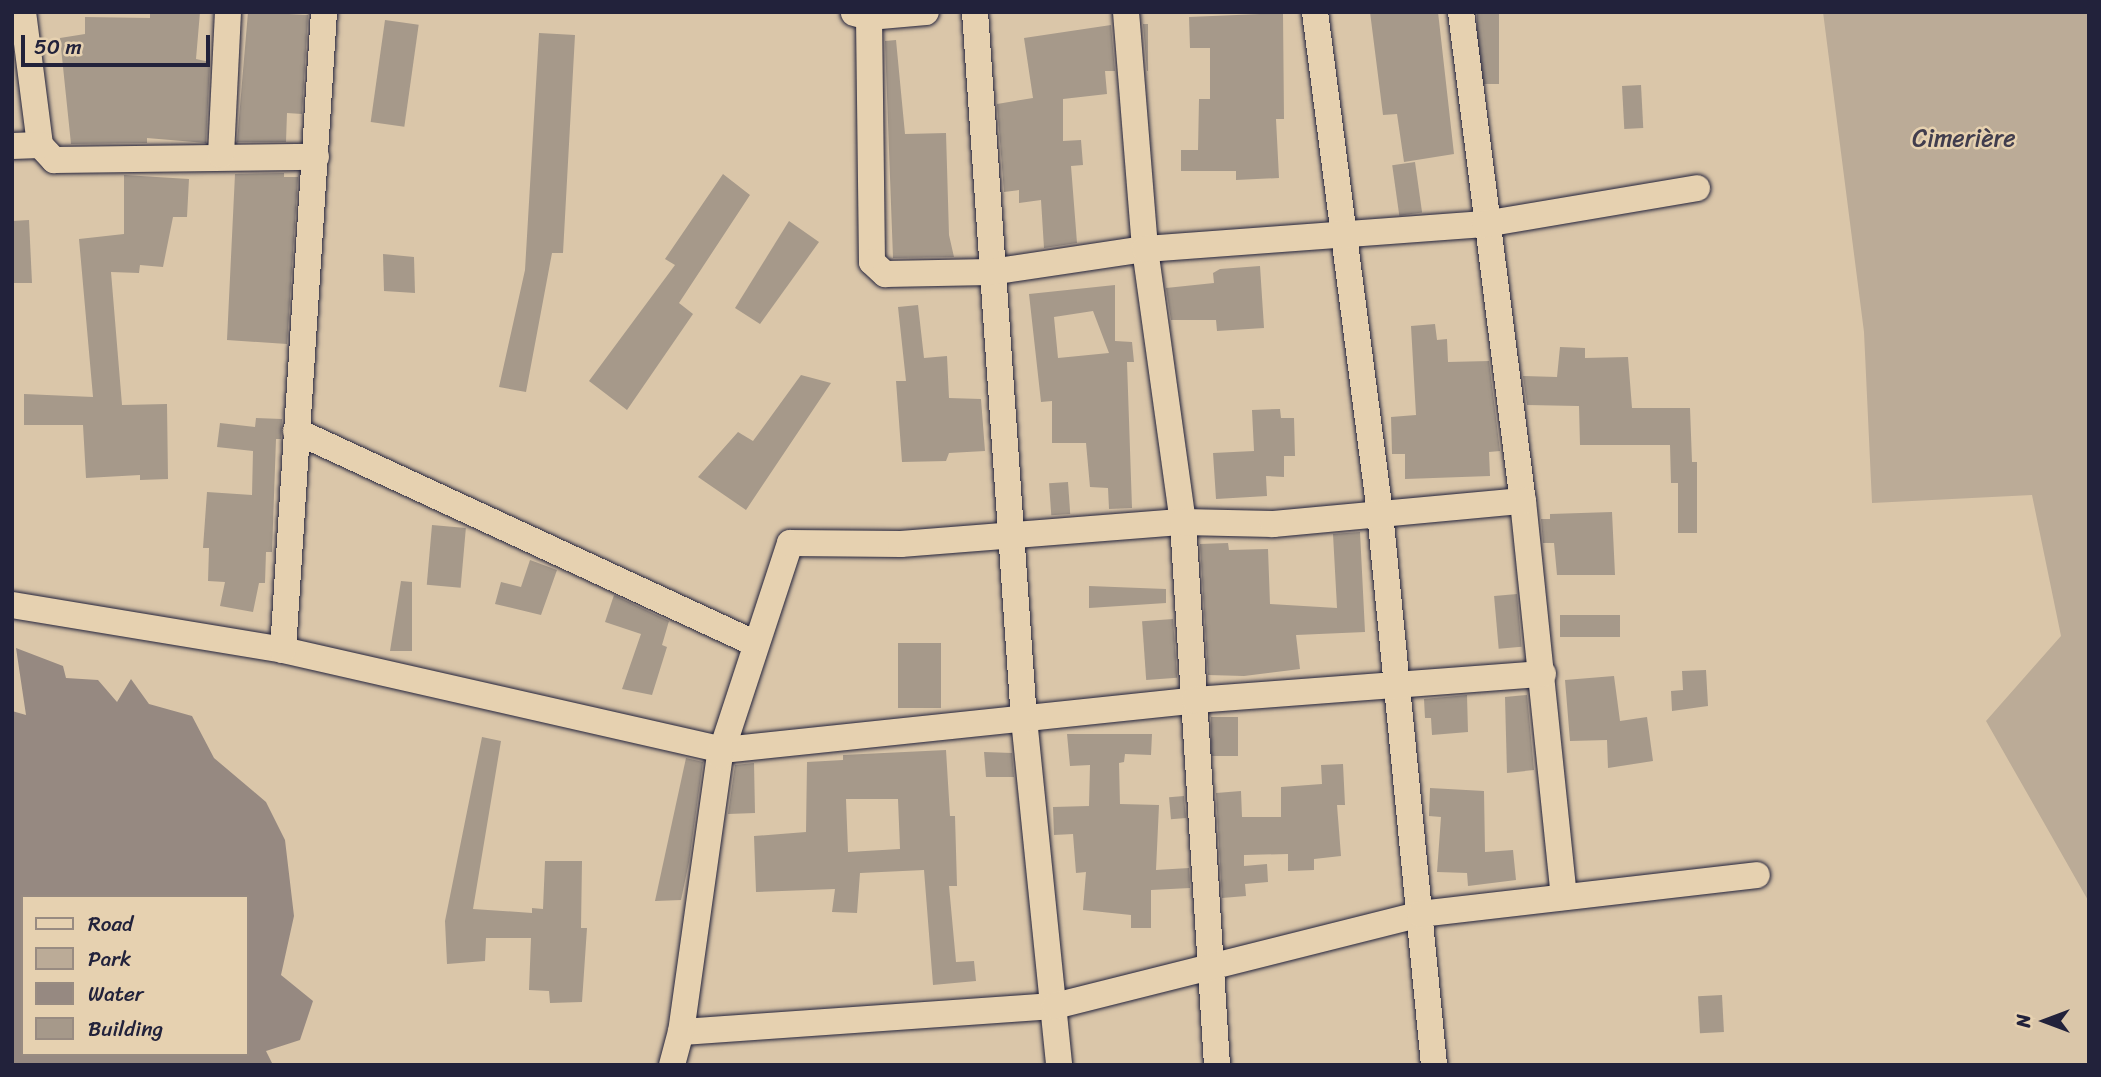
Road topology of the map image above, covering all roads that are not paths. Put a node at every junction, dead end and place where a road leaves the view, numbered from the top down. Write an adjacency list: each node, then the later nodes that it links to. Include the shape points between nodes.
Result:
1 (23, 12): 10 (street)
2 (228, 12): 12 (street)
3 (324, 12): 13 (street)
4 (926, 12): 9 (street)
5 (975, 12): 18 (street)
6 (1126, 12): 17 (street)
7 (1315, 12): 16 (street)
8 (1461, 12): 15 (street)
9 (861, 14): 18 (street, via 872,262 885,274)
10 (40, 145): 11 (street); 12 (street, via 54,160)
11 (12, 146)
12 (221, 155): 13 (street)
13 (316, 157): 19 (street)
14 (1697, 188): 15 (street)
15 (1485, 224): 16 (street); 20 (street)
16 (1340, 231): 17 (street); 21 (street)
17 (1145, 249): 18 (street); 22 (street)
18 (991, 272): 23 (street)
19 (296, 431): 25 (street); 26 (street)
20 (1523, 500): 21 (street); 27 (street)
21 (1380, 513): 22 (street, via 1273,524); 28 (street)
22 (1184, 522): 23 (street); 29 (street)
23 (1009, 533): 25 (street, via 901,544 790,543); 30 (street)
24 (12, 605): 26 (street)
25 (754, 643): 31 (street)
26 (283, 650): 31 (street)
27 (1543, 674): 28 (street); 33 (street)
28 (1398, 686): 29 (street); 34 (street)
29 (1195, 700): 30 (street); 35 (street)
30 (1024, 719): 31 (street); 36 (street)
31 (723, 750): 37 (street)
32 (1756, 875): 33 (street)
33 (1564, 897): 34 (street)
34 (1420, 914): 35 (street); 41 (street)
35 (1209, 970): 36 (street); 40 (street)
36 (1055, 1006): 37 (street); 39 (street)
37 (681, 1032): 38 (street)
38 (672, 1065)
39 (1059, 1065)
40 (1217, 1065)
41 (1434, 1065)

